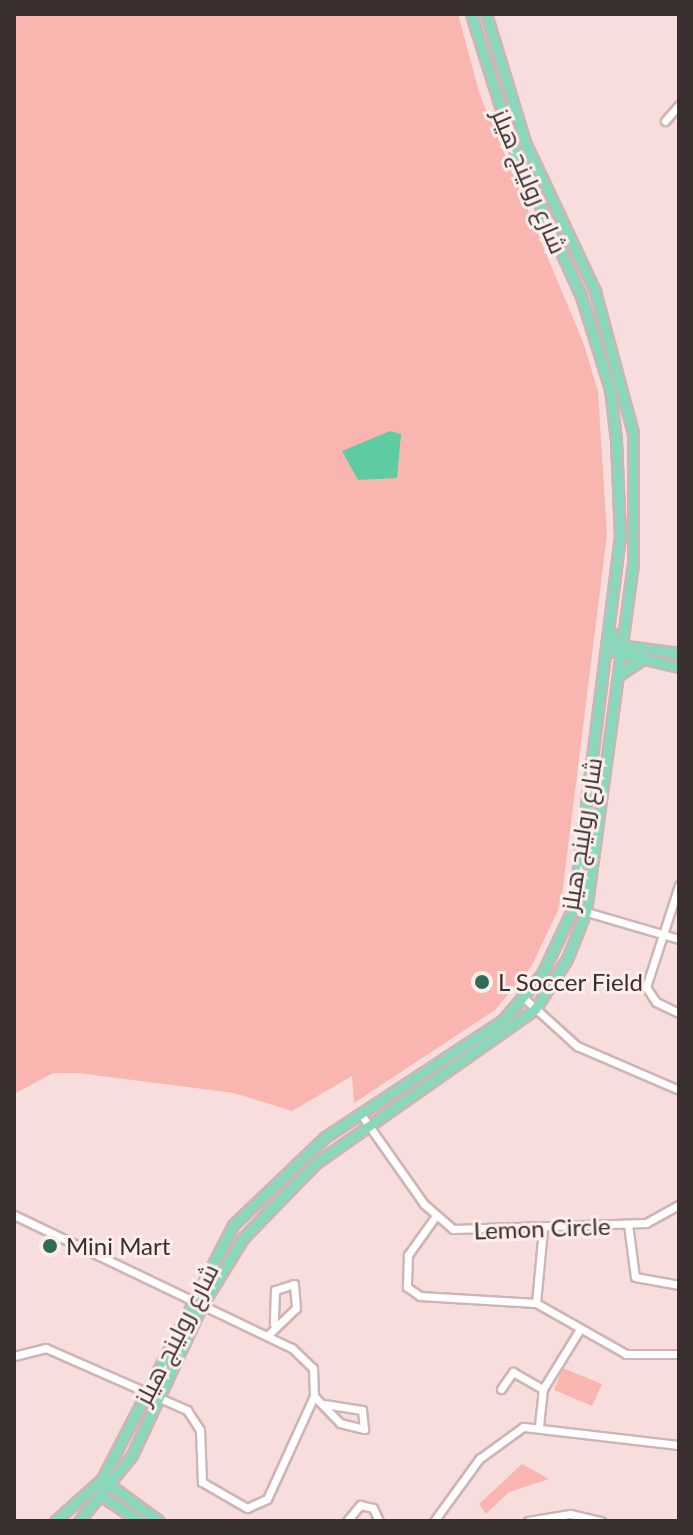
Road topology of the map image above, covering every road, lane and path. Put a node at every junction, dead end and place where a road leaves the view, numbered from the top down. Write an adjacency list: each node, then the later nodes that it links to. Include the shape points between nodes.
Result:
1 (471, 14): 5 (main road, شارع رولينج هيلز, via 492,91 581,296 610,389 620,487)
2 (486, 14): 6 (main road, شارع رولينج هيلز, via 521,130 595,291 622,372 637,497)
3 (679, 105): 4 (street)
4 (665, 121)
5 (610, 622): 8 (main road); 10 (main road, شارع رولينج هيلز)
6 (625, 627): 7 (main road); 8 (main road, شارع رولينج هيلز)
7 (644, 646): 8 (main road); 9 (main road)
8 (620, 650): 10 (main road); 11 (main road); 13 (main road, شارع رولينج هيلز)
9 (679, 653)
10 (605, 657): 14 (main road, شارع رولينج هيلز)
11 (644, 658): 12 (main road); 13 (main road)
12 (679, 667)
13 (619, 675): 15 (main road, شارع رولينج هيلز)
14 (591, 776): 15 (main road); 17 (main road, شارع رولينج هيلز)
15 (606, 778): 18 (main road, شارع رولينج هيلز)
16 (679, 885): 19 (street)
17 (573, 908): 18 (street); 21 (main road, شارع رولينج هيلز)
18 (586, 911): 19 (street); 22 (main road, شارع رولينج هيلز)
19 (662, 933): 20 (street); 23 (street, via 646,987 656,1002)
20 (679, 939)
21 (524, 998): 22 (street); 25 (main road, شارع رولينج هيلز)
22 (535, 1009): 24 (street, via 577,1046); 26 (main road, شارع رولينج هيلز)
23 (679, 1013)
24 (679, 1090)
25 (360, 1113): 26 (street); 33 (main road, شارع رولينج هيلز, via 272,1180 233,1225)
26 (369, 1126): 29 (street); 35 (main road, شارع رولينج هيلز, via 277,1199)
27 (679, 1205): 30 (street, Lemon Circle, via 661,1218)
28 (14, 1215): 33 (street)
29 (435, 1217): 31 (street, Lemon Circle, via 466,1233); 34 (street, via 408,1255 407,1287 436,1301)
30 (628, 1224): 31 (street, Lemon Circle); 32 (street, via 635,1277)
31 (543, 1229): 34 (street)
32 (679, 1285)
33 (190, 1300): 35 (street); 43 (main road, شارع رولينج هيلز)
34 (536, 1303): 37 (street)
35 (202, 1305): 38 (street); 44 (main road, شارع رولينج هيلز)
36 (274, 1324): 36 (street, via 296,1308 294,1284 275,1290); 38 (street)
37 (580, 1329): 39 (street, via 626,1354); 42 (street)
38 (267, 1336): 45 (street, via 305,1357)
39 (679, 1354)
40 (14, 1356): 43 (street, via 46,1348)
41 (501, 1389): 42 (street, via 513,1372)
42 (543, 1389): 47 (street)
43 (147, 1390): 44 (street); 49 (main road, شارع رولينج هيلز)
44 (160, 1396): 45 (street, via 196,1419 202,1482 247,1508 267,1499); 50 (main road, شارع رولينج هيلز)
45 (314, 1396): 46 (street)
46 (325, 1404): 46 (street, via 340,1423 364,1429 362,1410)
47 (539, 1426): 48 (street); 59 (street, via 513,1432 479,1459)
48 (679, 1445)
49 (102, 1479): 50 (main road); 51 (main road, شارع رولينج هيلز)
50 (111, 1486): 52 (main road, شارع رولينج هيلز); 56 (main road)
51 (90, 1489): 52 (main road); 53 (main road, شارع رولينج هيلز)
52 (103, 1496): 54 (main road, شارع رولينج هيلز); 55 (main road)
53 (55, 1521)
54 (79, 1521)
55 (139, 1521)
56 (159, 1521)
57 (347, 1521): 58 (street, via 360,1505 373,1508)
58 (379, 1521)
59 (434, 1521)
60 (528, 1521): 61 (street, via 570,1514)
61 (601, 1521)

